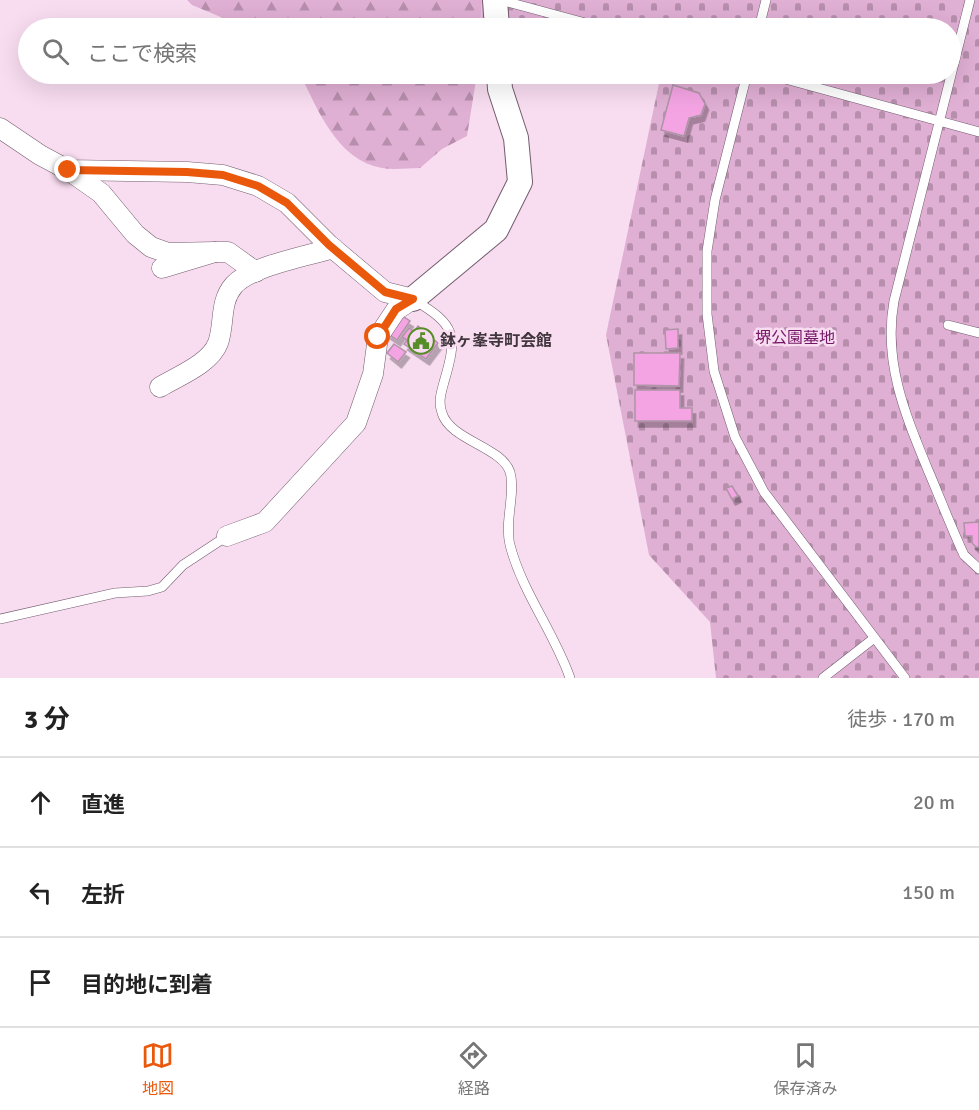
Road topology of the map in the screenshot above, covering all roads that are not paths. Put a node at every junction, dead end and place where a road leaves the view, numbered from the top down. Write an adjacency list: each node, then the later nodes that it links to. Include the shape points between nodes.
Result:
1 (495, 0): 5 (street)
2 (500, 0): 6 (lane)
3 (766, 0): 7 (lane)
4 (970, 0): 8 (lane)
5 (496, 18)
6 (567, 18)
7 (762, 18)
8 (961, 36)
9 (500, 84): 21 (street, via 516,138 520,182 496,230)
10 (744, 84): 28 (lane, via 706,251 706,314 714,371 735,437 764,492)
11 (804, 84): 13 (lane)
12 (949, 84): 13 (lane)
13 (940, 121): 15 (lane); 26 (lane, via 894,301 890,349 902,406 964,555)
14 (0, 128): 16 (street)
15 (979, 132)
16 (68, 170): 17 (street, via 223,175 258,186 287,203); 18 (street, via 101,193 151,247 168,253)
17 (333, 248): 20 (street); 21 (street, via 385,292)
18 (215, 252): 19 (street); 20 (street, via 228,252)
19 (162, 268)
20 (256, 272): 24 (street, via 234,285 225,300 218,344 204,361)
21 (413, 299): 25 (street, via 396,309 378,337 373,374 356,423 265,522); 29 (lane, via 450,327 453,340 440,398 442,415 452,427 502,461 510,472 507,534 515,565 560,650)
22 (948, 325): 23 (lane)
23 (979, 333)
24 (160, 387)
25 (227, 536): 27 (lane, via 183,565 162,587 115,593)
26 (979, 569)
27 (0, 619)
28 (873, 639): 30 (lane); 31 (lane)
29 (570, 678)
30 (823, 678)
31 (905, 678)

